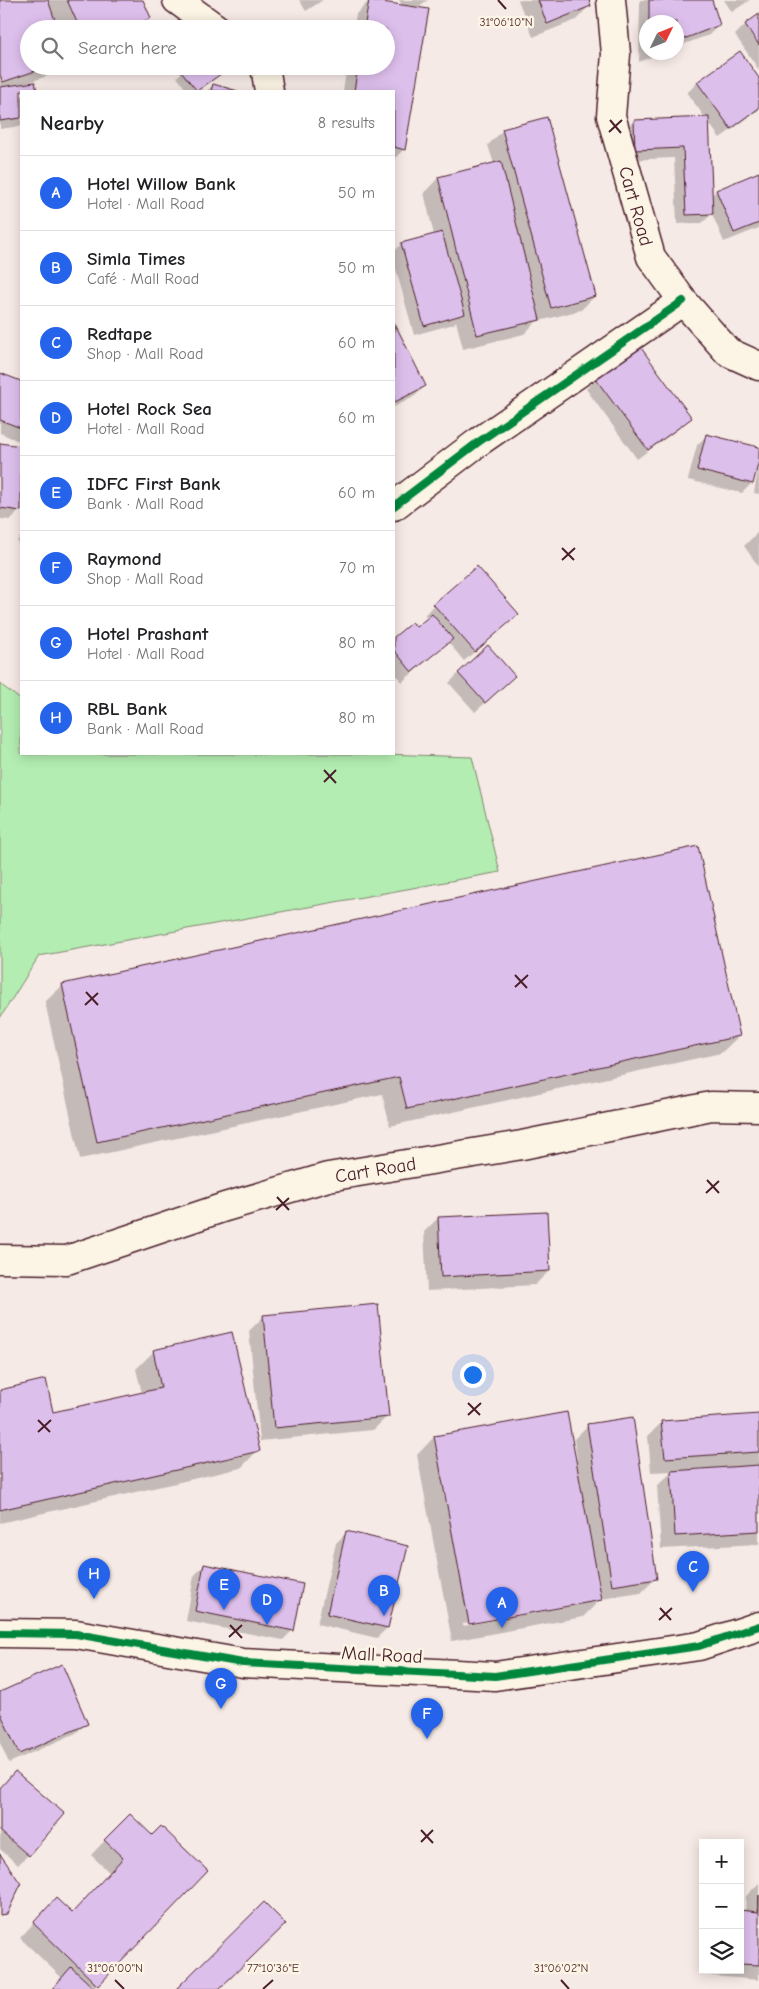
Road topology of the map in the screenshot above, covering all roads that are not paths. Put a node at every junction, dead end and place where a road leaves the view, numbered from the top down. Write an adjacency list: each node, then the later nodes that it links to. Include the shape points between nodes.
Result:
1 (177, 0): 3 (street)
2 (611, 0): 6 (street, Cart Road, via 616,54 611,116 651,257)
3 (204, 20)
4 (267, 75): 5 (street)
5 (270, 90)
6 (683, 301): 7 (street, Cart Road, via 728,352); 8 (street, via 477,443)
7 (759, 366)
8 (395, 505)
9 (759, 1107): 10 (street, Cart Road, via 711,1106 522,1145 328,1176 67,1260)
10 (0, 1259)
11 (759, 1626): 12 (street, Mall Road, via 699,1646 496,1676 243,1662 76,1634)
12 (0, 1633)

